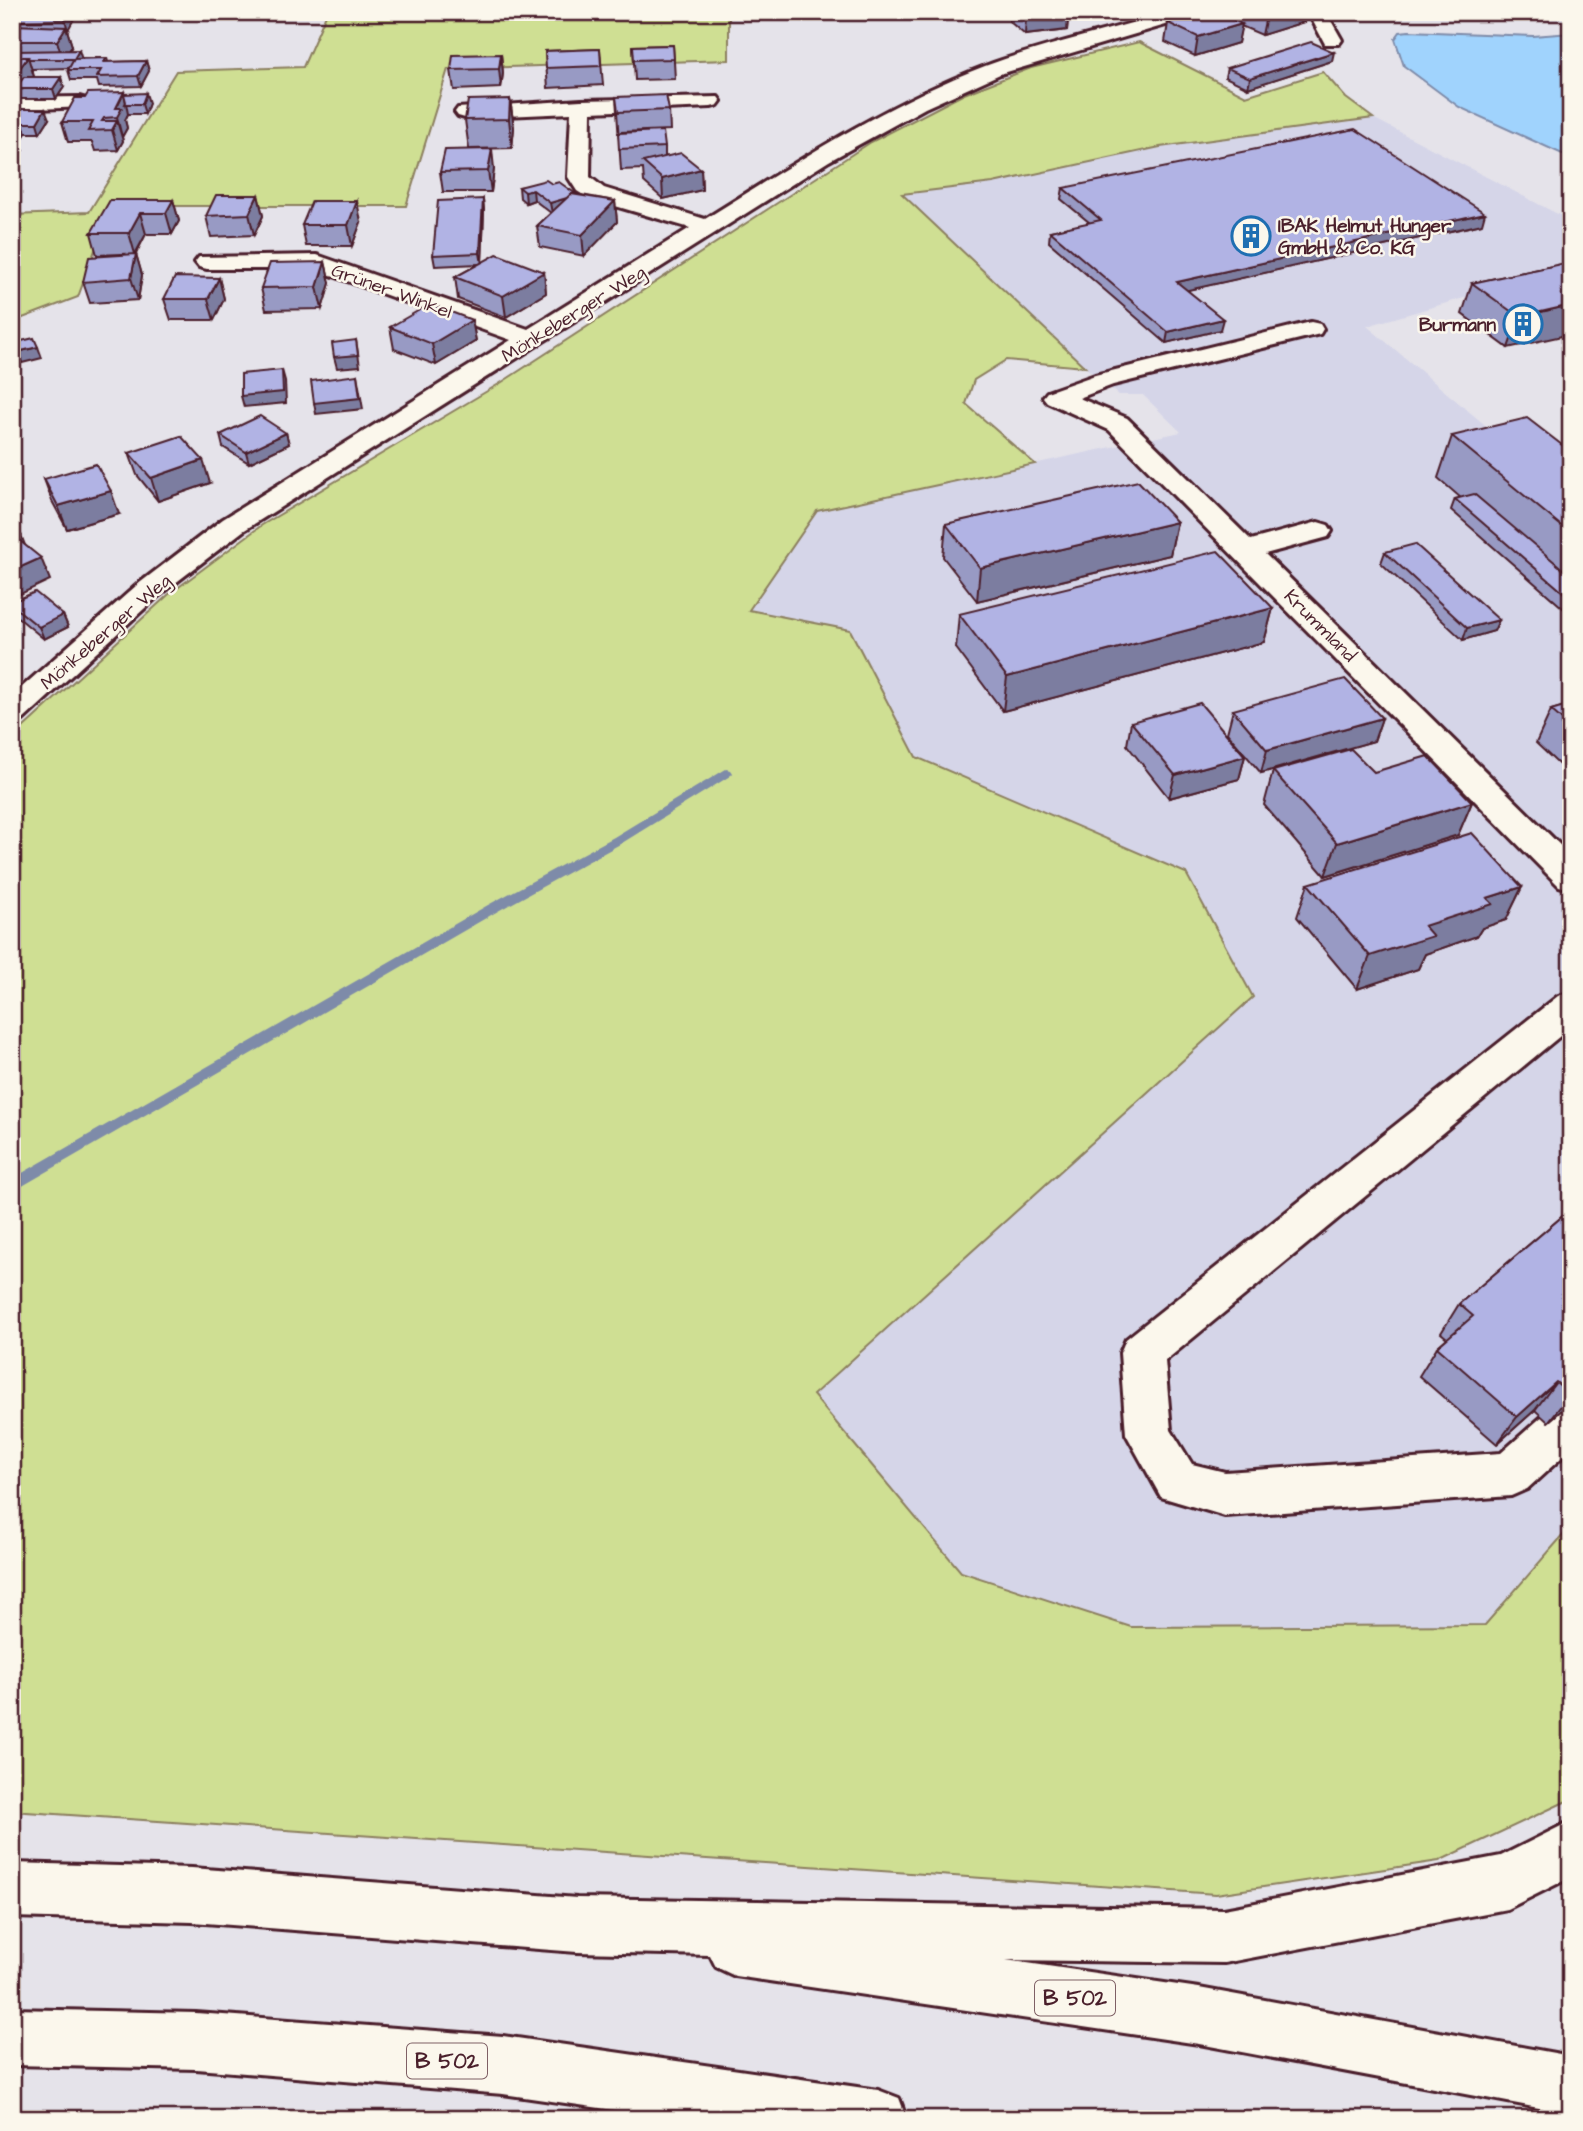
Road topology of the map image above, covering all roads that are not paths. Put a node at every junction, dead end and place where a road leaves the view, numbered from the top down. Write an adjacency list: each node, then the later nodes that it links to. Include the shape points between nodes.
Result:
1 (1122, 12): 4 (main road)
2 (1189, 12): 4 (main road, Mönkeberger Weg)
3 (1317, 12): 5 (main road)
4 (1146, 26): 11 (main road, Mönkeberger Weg, via 1020,60 958,84 898,112)
5 (1332, 40)
6 (710, 101): 9 (main road)
7 (79, 103): 8 (main road)
8 (12, 104)
9 (581, 106): 10 (main road); 11 (main road, via 579,177 585,186)
10 (465, 112)
11 (709, 227): 14 (main road, Mönkeberger Weg)
12 (207, 262): 14 (main road, Grüner Winkel, via 317,262)
13 (1311, 330): 16 (main road, Krummland, via 1104,380 1056,397 1118,424)
14 (531, 339): 17 (main road, Mönkeberger Weg, via 233,525 147,591)
15 (1318, 531): 16 (main road)
16 (1247, 550): 18 (main road, Krummland)
17 (12, 712)
18 (1571, 877)
19 (1571, 1006): 20 (main road, via 1142,1353 1149,1434 1177,1482 1225,1494 1511,1474)
20 (1571, 1420)
21 (1571, 1848): 23 (main road, via 1507,1882 1224,1936)
22 (12, 1890): 23 (main road, B 502, via 192,1895)
23 (577, 1925): 25 (main road, B 502, via 1199,2016)
24 (12, 2037): 26 (main road, B 502, via 195,2041 503,2065)
25 (1571, 2085)
26 (878, 2119)

